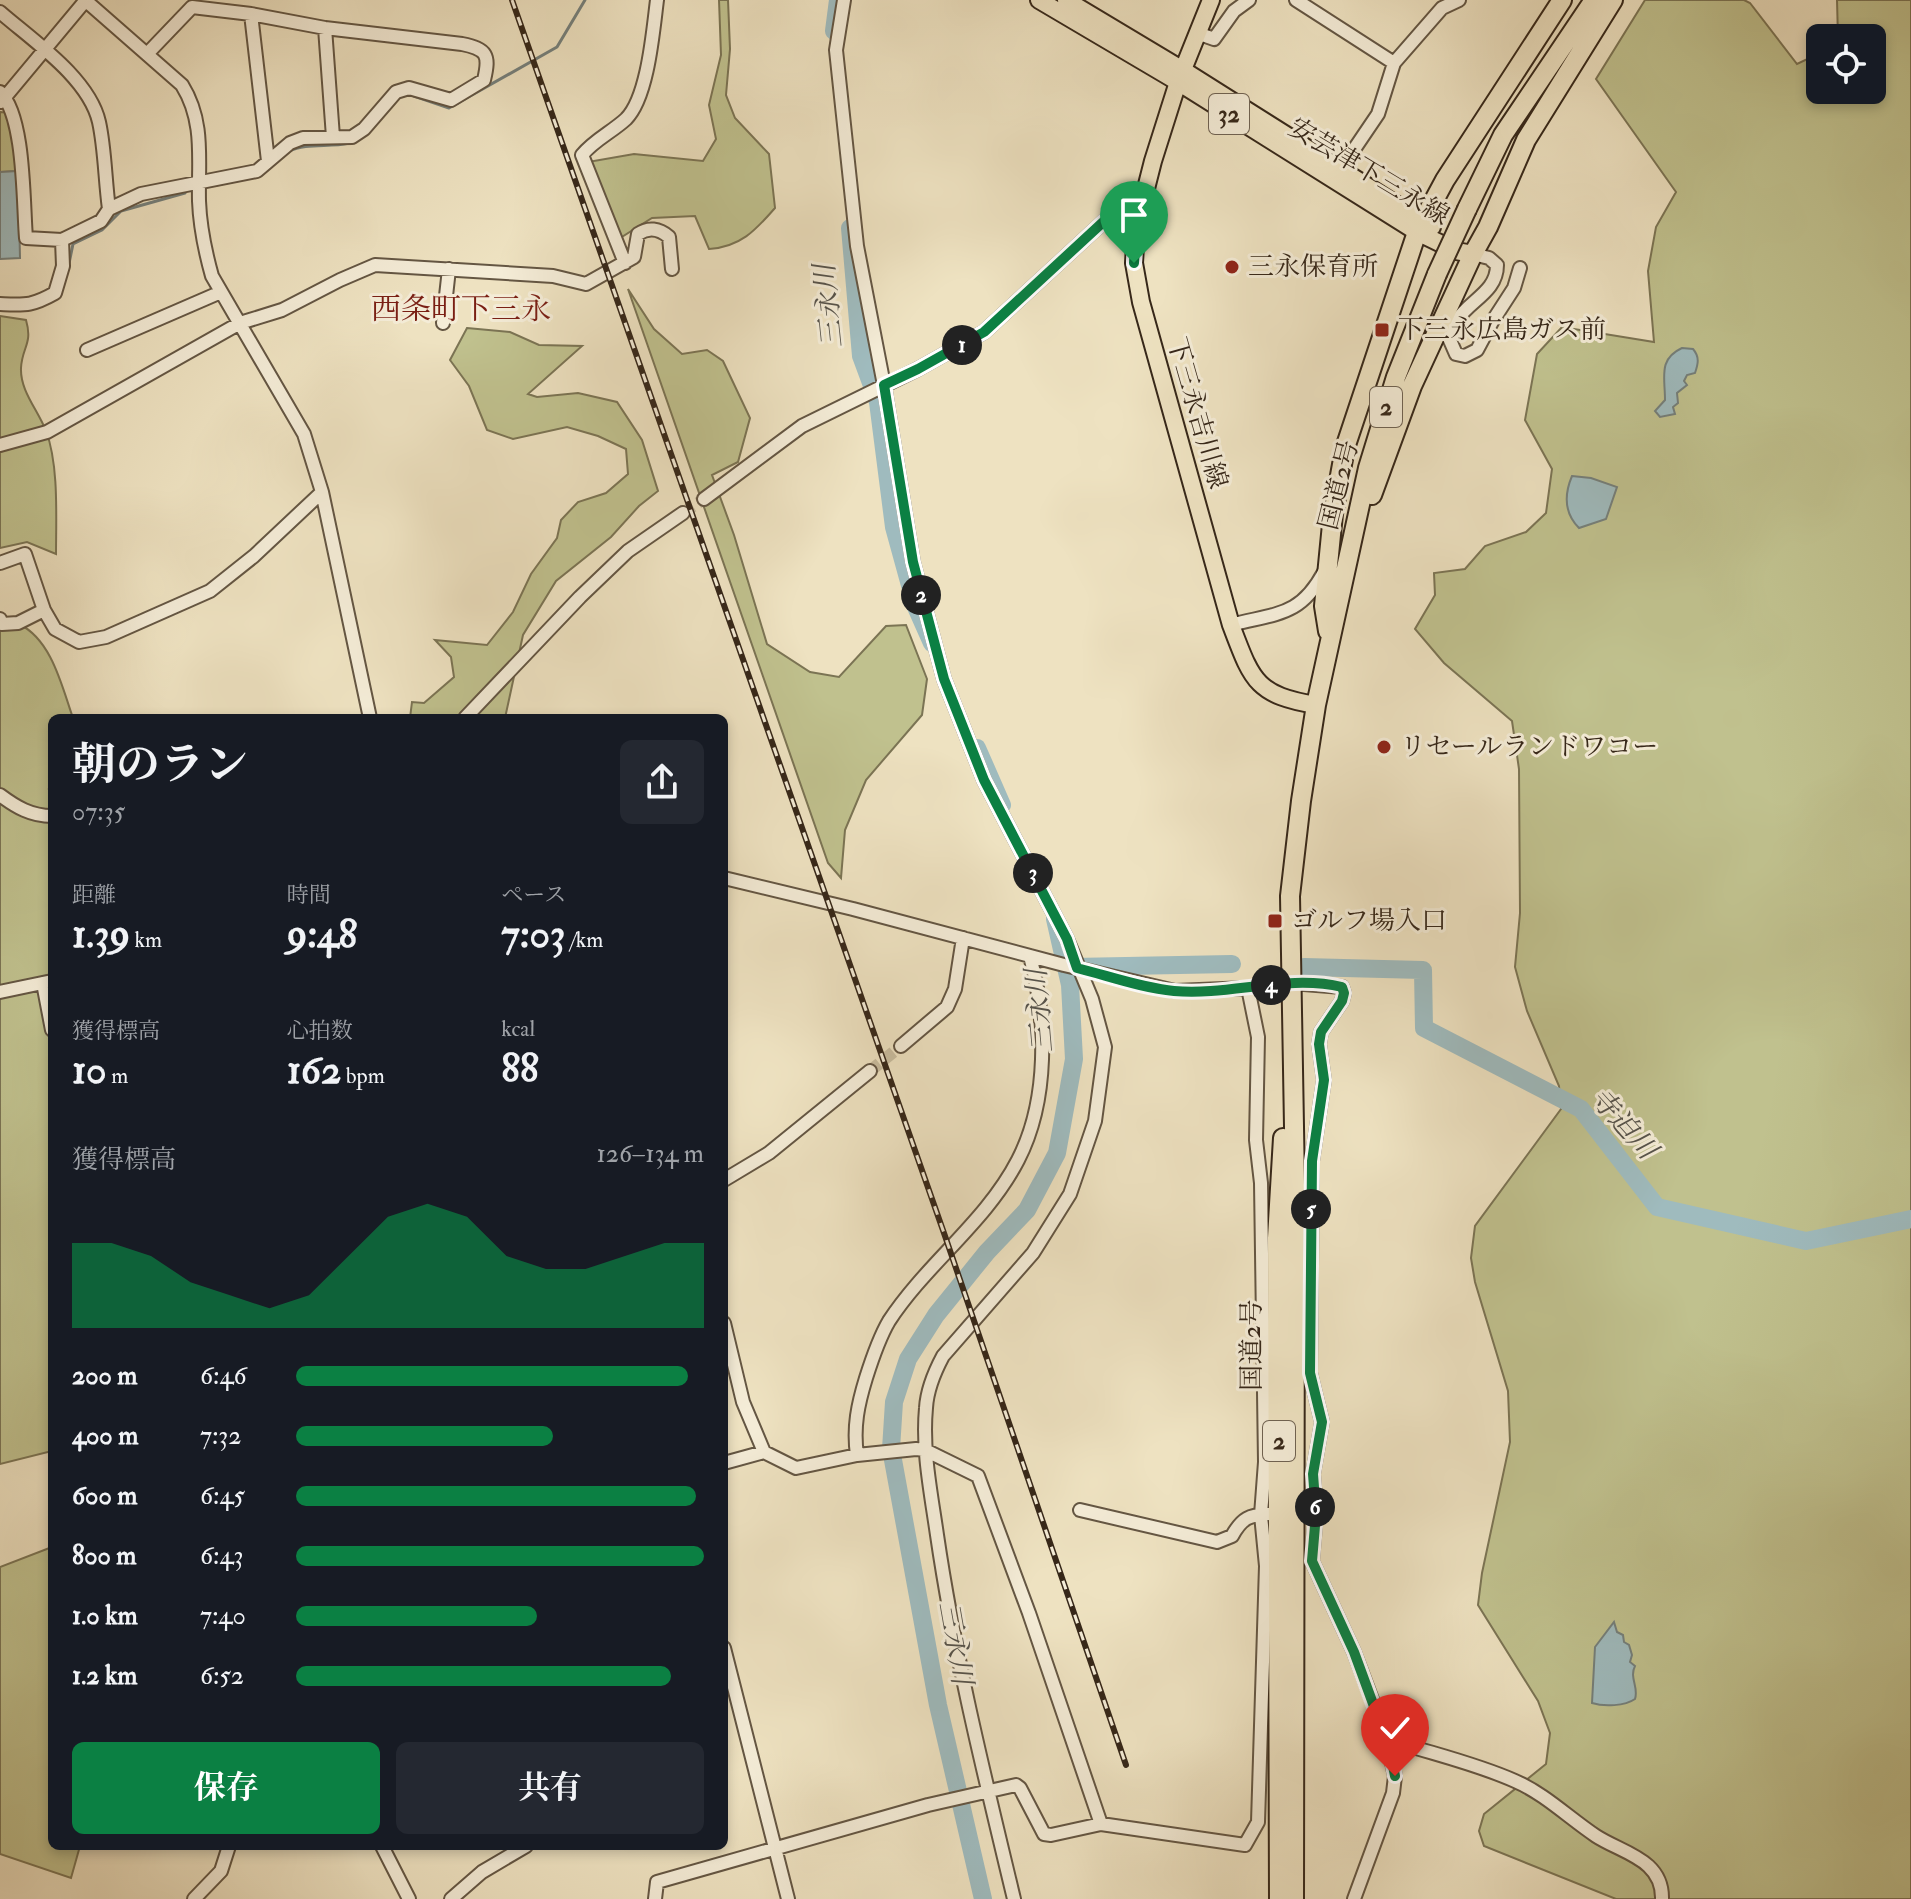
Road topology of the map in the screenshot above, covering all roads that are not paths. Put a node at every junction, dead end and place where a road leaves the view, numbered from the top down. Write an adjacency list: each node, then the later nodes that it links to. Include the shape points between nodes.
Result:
1 (86, 0): 17 (street); 18 (street)
2 (657, 0): 31 (street, via 635,106 582,155)
3 (844, 0): 40 (street, via 836,50 857,246)
4 (1039, 0): 20 (main road, 安芸津下三永線 / 32)
5 (1066, 0): 20 (main road, 安芸津下三永線 / 32)
6 (1211, 0): 16 (main road, 下三永吉川線)
7 (1249, 0): 16 (street, via 1214,39)
8 (1296, 0): 19 (street)
9 (1459, 0): 19 (street, via 1442,8)
10 (1562, 0): 28 (highway)
11 (1594, 0): 45 (highway, 国道2号 / 2, bridge, via 1503,135 1437,274 1396,377)
12 (1613, 0): 30 (highway, via 1526,140)
13 (0, 12): 17 (street)
14 (251, 14): 15 (street); 18 (street, via 192,7); 23 (street)
15 (325, 28): 22 (street); 22 (street, via 476,46 488,64 484,80 451,100 409,88 396,92 364,129 352,137)
16 (1197, 33): 20 (main road, 下三永吉川線)
17 (43, 50): 21 (street); 27 (street, via 75,79 92,104 99,121)
18 (147, 54): 25 (street, via 191,100)
19 (1394, 63): 24 (street, via 1378,114)
20 (1181, 76): 24 (main road, 安芸津下三永線 / 32); 26 (main road, 下三永吉川線)
21 (2, 97): 29 (street, via 16,122 26,238)
22 (333, 137): 23 (street, via 303,138)
23 (268, 161): 25 (street, via 257,171)
24 (1337, 175): 28 (main road, 安芸津下三永線 / 32)
25 (200, 181): 27 (street, via 141,194); 35 (street, via 204,250)
26 (1143, 199): 40 (street, via 1127,200 984,332); 50 (main road, 下三永吉川線, via 1134,263 1141,302)
27 (109, 209): 29 (street, via 101,221)
28 (1420, 226): 30 (main road, 安芸津下三永線 / 32); 47 (highway, via 1345,448)
29 (62, 240): 36 (street, via 63,266 55,293 36,304)
30 (1473, 254): 32 (street, via 1497,265 1497,276 1456,321 1449,338 1456,354 1477,350); 45 (highway, via 1412,386)
31 (625, 263): 33 (street, via 586,284 553,276); 34 (street, via 634,257 638,234 659,230 669,237)
32 (1520, 268)
33 (449, 269): 37 (street, via 375,265 282,310); 38 (street)
34 (672, 269)
35 (221, 292): 37 (street); 39 (street)
36 (0, 304)
37 (240, 323): 41 (street, via 47,432); 42 (street, via 304,434)
38 (443, 323)
39 (87, 350)
40 (881, 386): 43 (street, via 802,426); 60 (street, via 913,562 944,679 984,780)
41 (0, 445)
42 (322, 492): 48 (street, via 230,576 174,609 106,637 79,642 55,629); 53 (street)
43 (704, 499)
44 (683, 513): 54 (street, via 618,560)
45 (1351, 545): 51 (highway, 国道2号 / 2)
46 (0, 563): 48 (street, via 25,554)
47 (1328, 563): 50 (street, via 1296,608); 51 (highway, via 1324,606)
48 (44, 610): 49 (street, via 18,623 2,624)
49 (0, 619)
50 (1231, 625): 52 (main road, 下三永吉川線, via 1248,669 1261,686 1277,697)
51 (1330, 641): 52 (highway, 国道2号 / 2)
52 (1316, 705): 62 (highway, 国道2号 / 2, via 1290,896)
53 (369, 714)
54 (469, 714)
55 (0, 795): 56 (street, via 20,809)
56 (48, 816)
57 (728, 879): 58 (street)
58 (963, 938): 59 (street); 65 (street, via 947,1007)
59 (1030, 956): 60 (street); 71 (street, via 1042,1033 1036,1107 1025,1143 1009,1177 976,1223 915,1286 887,1324 856,1412)
60 (1077, 968): 63 (street, via 1175,991); 69 (street, via 1105,1047 1095,1121 1054,1224 943,1356 926,1405)
61 (48, 982): 64 (street)
62 (1291, 983): 63 (street); 76 (street, via 1332,985 1344,993 1321,1032 1324,1080 1312,1161 1310,1373 1322,1422 1310,1514 1312,1561); 89 (highway, 国道2号 / 2, via 1277,1238); 90 (highway, 国道2号 / 2)
63 (1248, 988): 74 (street, via 1258,1037)
64 (0, 992)
65 (901, 1046)
66 (870, 1071): 67 (street, via 769,1153)
67 (728, 1178)
68 (728, 1340): 70 (street, via 743,1402)
69 (920, 1449): 71 (street); 77 (street); 78 (street, via 978,1476)
70 (764, 1452): 71 (street, via 796,1468); 72 (street)
71 (860, 1455)
72 (728, 1462)
73 (1080, 1510): 74 (street, via 1217,1542 1232,1536 1250,1515)
74 (1266, 1514): 78 (street, via 1258,1822 1245,1845)
75 (728, 1664): 79 (street)
76 (1387, 1739): 91 (street, via 1393,1793); 92 (street, via 1539,1793 1599,1838 1641,1858 1659,1882)
77 (985, 1792): 78 (street, via 1016,1785 1044,1834); 79 (street); 88 (street)
78 (1101, 1824)
79 (774, 1848): 86 (street, via 657,1882); 87 (street)
80 (228, 1850): 83 (street, via 221,1871)
81 (384, 1850): 84 (street)
82 (519, 1850): 85 (street)
83 (194, 1899)
84 (409, 1899)
85 (451, 1899)
86 (655, 1899)
87 (788, 1899)
88 (1014, 1899)
89 (1279, 1899)
90 (1294, 1899)
91 (1354, 1899)
92 (1662, 1899)

